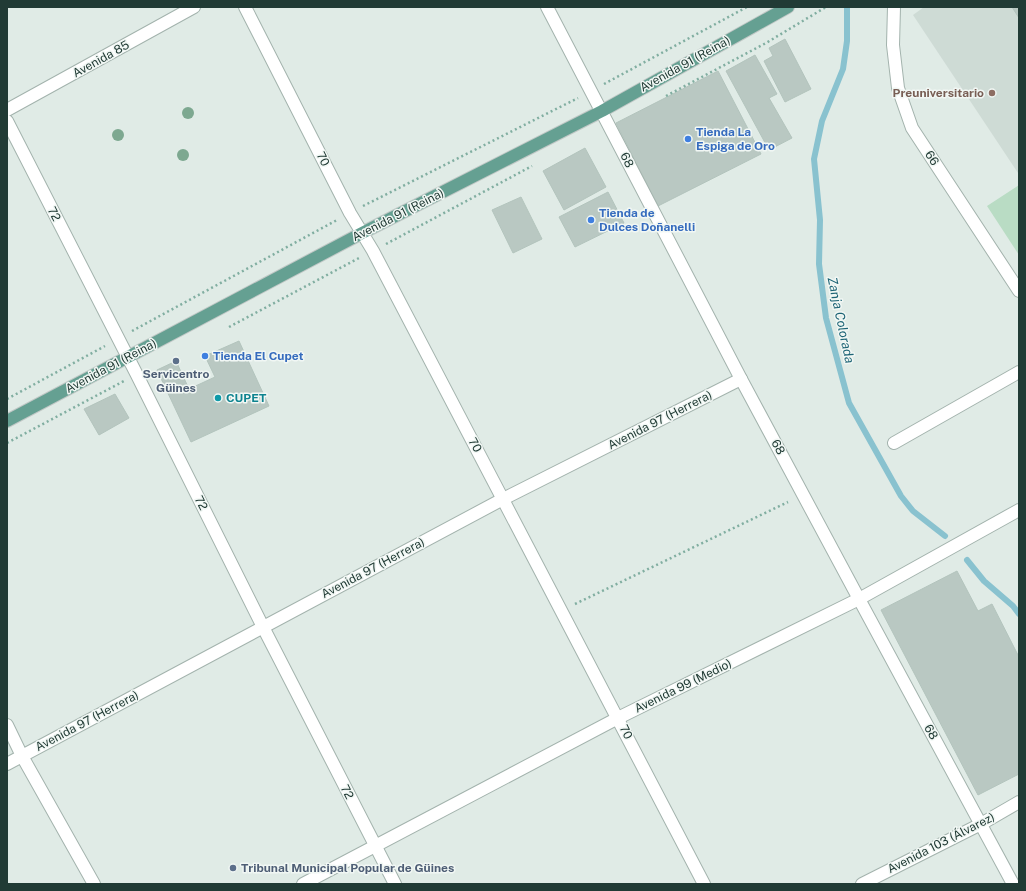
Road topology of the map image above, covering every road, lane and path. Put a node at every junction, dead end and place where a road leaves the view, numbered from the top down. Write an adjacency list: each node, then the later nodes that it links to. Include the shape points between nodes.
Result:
1 (194, 7): 8 (street, Avenida 85)
2 (245, 7): 11 (street, 70)
3 (547, 7): 7 (street, 68)
4 (748, 7): 7 (path)
5 (788, 7): 9 (main road, Avenida 91 (Reina))
6 (894, 7): 13 (street, 66, via 893,45 898,88 912,128)
7 (591, 91): 9 (street, 68); 11 (path)
8 (7, 110)
9 (602, 111): 12 (main road, Avenida 91 (Reina)); 18 (street, 68)
10 (7, 121): 14 (street, 72)
11 (350, 212): 12 (street, 70); 14 (path)
12 (362, 233): 15 (main road, Avenida 91 (Reina)); 24 (street, 70)
13 (1019, 290)
14 (118, 339): 15 (street, 72); 19 (path)
15 (127, 358): 17 (street, 72); 20 (main road, Avenida 91 (Reina))
16 (1019, 372): 22 (street)
17 (137, 375): 21 (path); 28 (street, 72)
18 (741, 379): 23 (street, 68); 24 (street, Avenida 97 (Herrera))
19 (7, 398)
20 (7, 422)
21 (7, 443)
22 (894, 443)
23 (803, 495): 26 (street, 68); 27 (path)
24 (503, 499): 27 (street, 70); 28 (street, Avenida 97 (Herrera))
25 (1019, 510): 26 (street, Avenida 99 (Medio))
26 (859, 599): 29 (street, Avenida 99 (Medio)); 34 (street, 68)
27 (562, 610): 29 (street, 70)
28 (263, 627): 31 (street, Avenida 97 (Herrera)); 35 (street, 72)
29 (618, 718): 35 (street, Avenida 99 (Medio)); 39 (street, 70)
30 (7, 725): 31 (street)
31 (22, 756): 32 (street, Avenida 97 (Herrera)); 36 (street)
32 (7, 764)
33 (1019, 802): 34 (street, Avenida 103 (Álvarez))
34 (981, 824): 40 (street, Avenida 103 (Álvarez)); 41 (street, 68)
35 (376, 846): 37 (street, Avenida 99 (Medio)); 38 (street, 72)
36 (94, 884)
37 (303, 884)
38 (395, 884)
39 (704, 884)
40 (862, 884)
41 (1013, 884)

